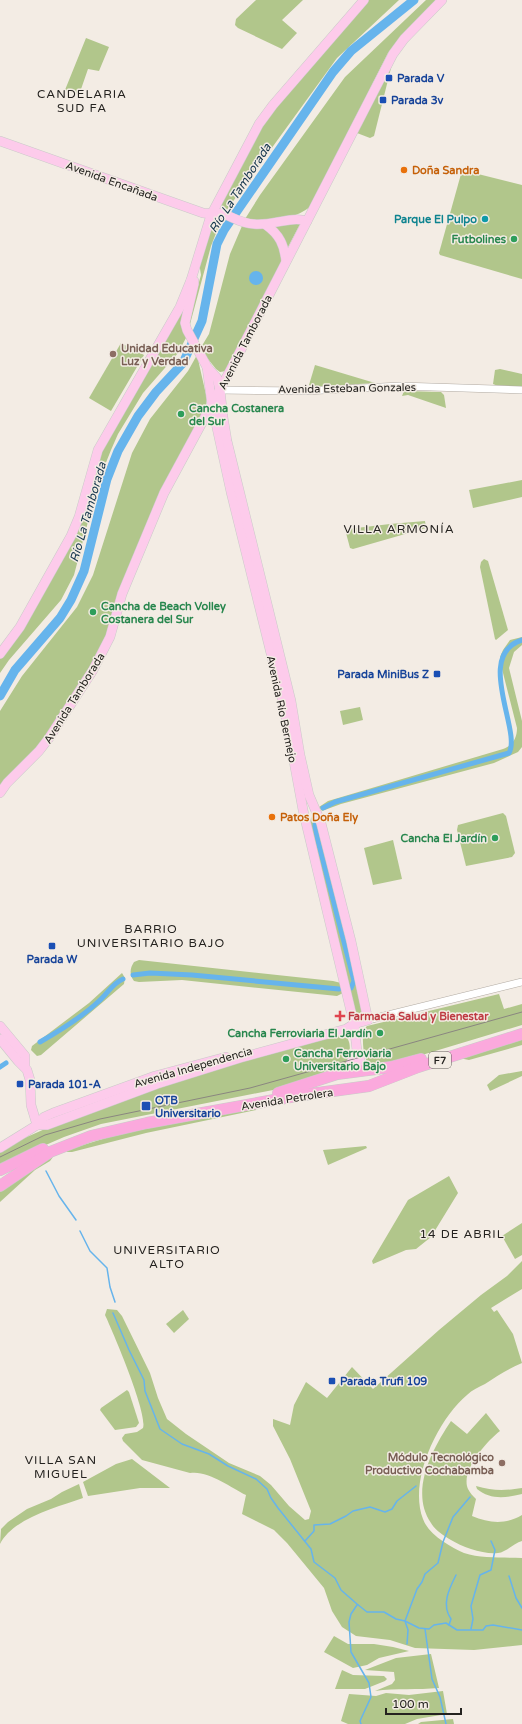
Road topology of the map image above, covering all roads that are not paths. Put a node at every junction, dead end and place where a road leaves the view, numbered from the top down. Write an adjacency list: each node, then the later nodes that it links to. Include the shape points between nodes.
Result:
1 (364, 0): 4 (main road, via 266,114)
2 (442, 0): 5 (main road, Avenida Tamborada, via 396,49)
3 (0, 141): 4 (main road, Avenida Encañada)
4 (211, 215): 6 (main road, Avenida Encañada, via 224,214 243,222); 8 (main road)
5 (307, 221): 6 (main road, via 298,219); 7 (main road, Avenida Tamborada)
6 (266, 225): 7 (main road, via 281,239)
7 (286, 261): 10 (main road, Avenida Tamborada)
8 (191, 280): 9 (main road, Avenida Río Bermejo, via 194,284 186,319 187,330); 13 (main road, via 180,307 98,450 71,536 20,627)
9 (207, 367): 10 (main road, Avenida Río Bermejo, via 217,378); 12 (main road, Avenida Río Bermejo)
10 (220, 390): 11 (street, Avenida Esteban Gonzales, via 305,391 400,386); 12 (main road, Avenida Tamborada); 16 (main road, Avenida Río Bermejo, via 227,441 291,701 309,795 322,823)
11 (522, 390)
12 (212, 405): 14 (main road, Avenida Tamborada, via 164,493 122,594 110,637 93,670 47,742); 17 (main road, Avenida Río Bermejo, via 283,702 303,810)
13 (0, 654)
14 (0, 793)
15 (522, 982): 16 (street, Avenida Independencia)
16 (368, 1020): 17 (main road, Avenida Independencia)
17 (354, 1024): 22 (main road, Avenida Río Bermejo); 27 (main road, Avenida Independencia, via 346,1023 155,1076 53,1113 44,1117)
18 (0, 1026): 23 (main road, via 25,1056)
19 (522, 1027): 24 (highway, F7, via 402,1064)
20 (522, 1034): 26 (highway, Avenida Petrolera / F7, via 418,1067 369,1086)
21 (0, 1039): 23 (main road)
22 (356, 1051): 24 (main road, Avenida Río Bermejo, via 360,1058); 25 (main road, Avenida Río Bermejo)
23 (25, 1066): 27 (main road, via 30,1075 31,1105)
24 (361, 1070): 25 (highway, F7); 26 (highway, via 363,1081)
25 (346, 1073): 26 (highway, via 342,1082); 29 (highway, Avenida Petrolera / F7, via 276,1093 99,1128 55,1144)
26 (354, 1088): 30 (highway, Avenida Petrolera / F7, via 147,1123 91,1136 50,1152)
27 (37, 1125): 28 (main road, Avenida Independencia)
28 (0, 1148)
29 (0, 1170)
30 (0, 1186)

